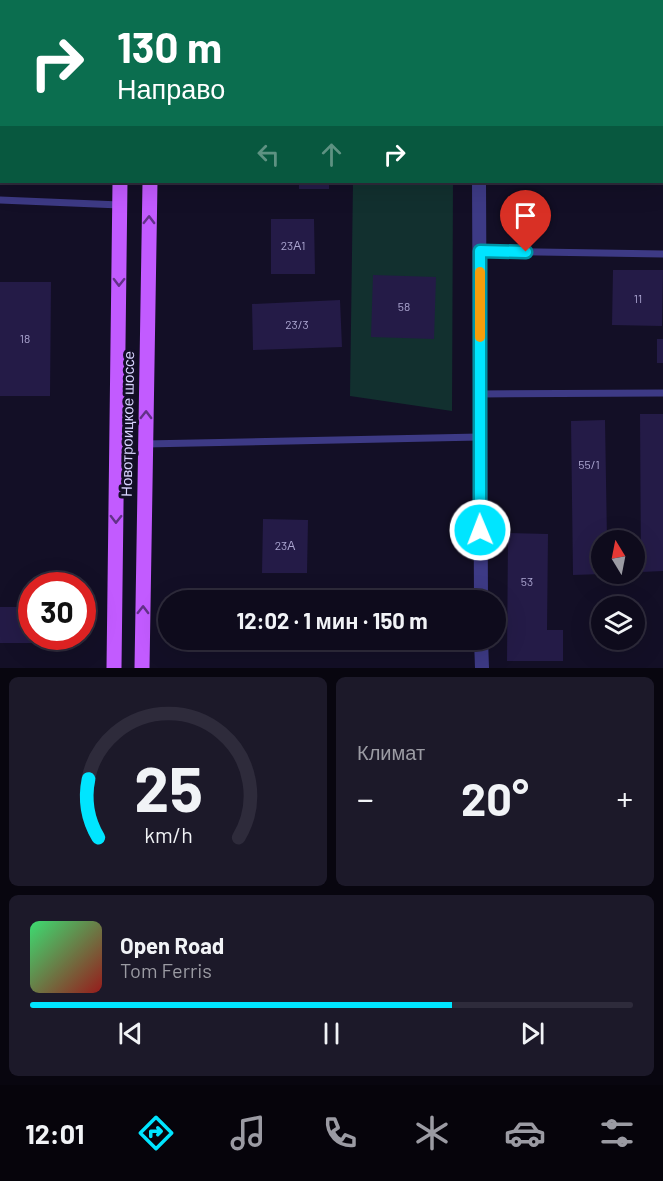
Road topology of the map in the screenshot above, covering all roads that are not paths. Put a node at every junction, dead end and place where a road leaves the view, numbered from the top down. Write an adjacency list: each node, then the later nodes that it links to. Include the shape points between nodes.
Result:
1 (120, 183): 5 (main road, Новотроицкое шоссе)
2 (150, 183): 11 (main road, Новотроицкое шоссе, one-way to 2)
3 (479, 183): 6 (street)
4 (0, 200): 5 (lane)
5 (120, 205): 14 (main road, Новотроицкое шоссе, one-way to 14)
6 (480, 251): 7 (lane); 9 (street)
7 (663, 254)
8 (663, 393): 9 (lane)
9 (479, 394): 10 (street)
10 (479, 437): 11 (lane); 12 (street)
11 (145, 444): 15 (main road, Новотроицкое шоссе, one-way to 11)
12 (481, 590)
13 (481, 650): 16 (street)
14 (114, 668)
15 (142, 668)
16 (482, 668)

